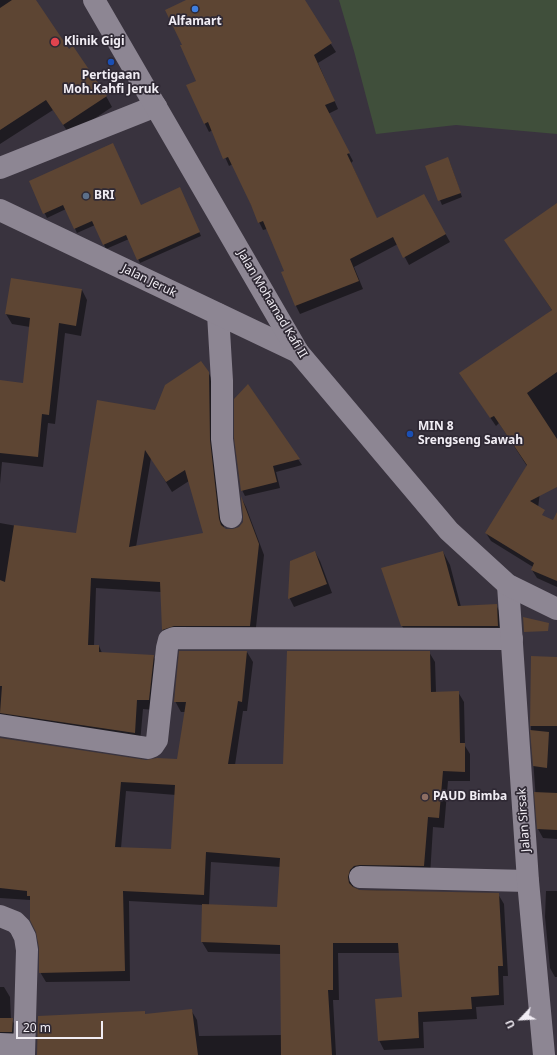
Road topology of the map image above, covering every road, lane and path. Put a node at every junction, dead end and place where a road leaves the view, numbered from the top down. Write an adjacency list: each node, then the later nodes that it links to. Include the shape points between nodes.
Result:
1 (94, 0): 2 (street, Jalan Mohamad Kafi II)
2 (156, 106): 3 (street); 6 (street, Jalan Mohamad Kafi II)
3 (0, 168)
4 (0, 210): 5 (street, Jalan Jeruk)
5 (218, 314): 6 (street, Jalan Jeruk); 7 (street, via 222,439)
6 (298, 352): 8 (street, Jalan Mohamad Kafi II, via 449,531)
7 (231, 517)
8 (508, 585): 9 (street, Jalan Mohamad Kafi II); 10 (street, Jalan Sirsak)
9 (557, 609)
10 (512, 639): 11 (street, via 174,638 168,640 157,740 153,746 148,748); 13 (street, Jalan Sirsak)
11 (0, 725)
12 (360, 877): 13 (street)
13 (528, 881): 17 (street, Jalan Sirsak)
14 (0, 916): 16 (street, via 20,927 28,950)
15 (0, 1044): 16 (street)
16 (24, 1050)
17 (544, 1055)

